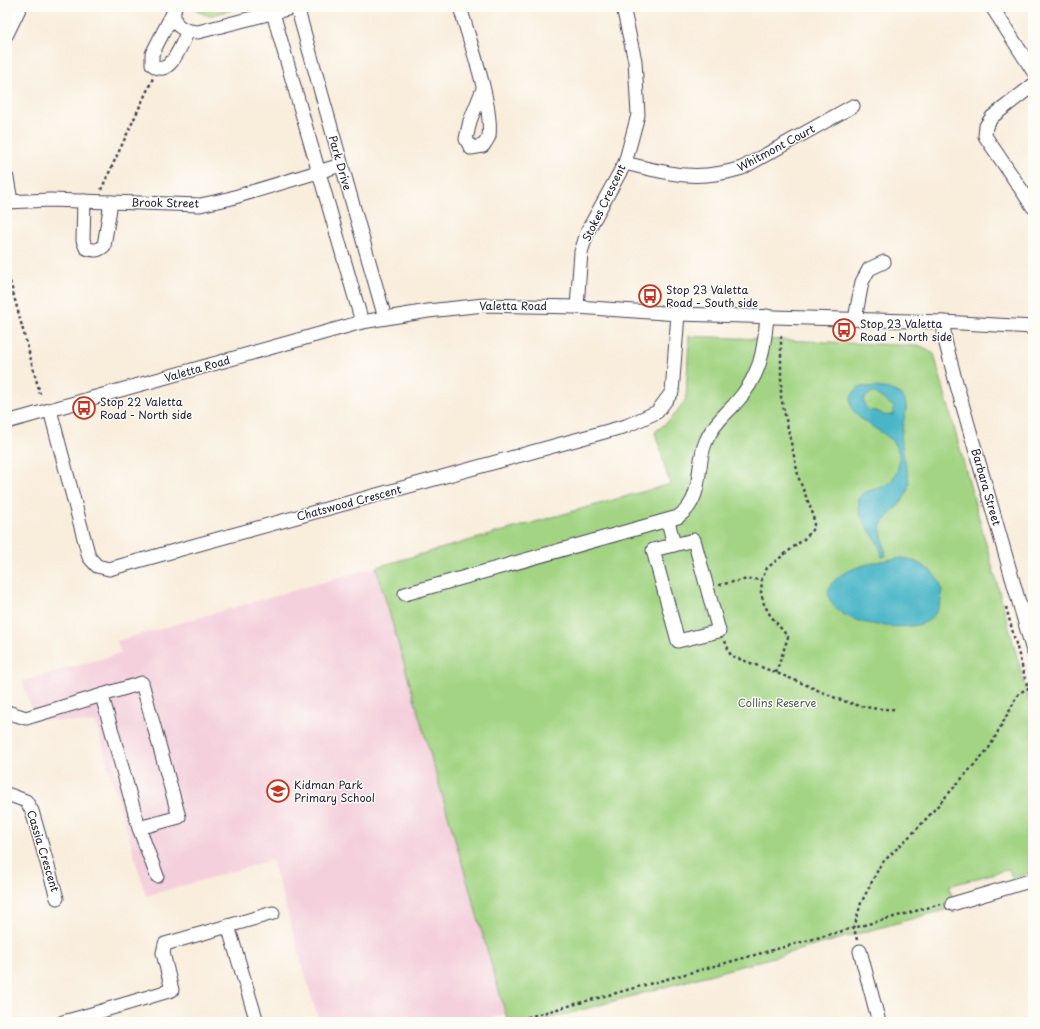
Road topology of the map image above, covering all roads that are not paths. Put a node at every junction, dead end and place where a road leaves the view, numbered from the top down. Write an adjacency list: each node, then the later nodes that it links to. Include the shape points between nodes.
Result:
1 (20, 7): 9 (street)
2 (296, 7): 7 (street); 15 (street, Park Drive)
3 (460, 7): 12 (street)
4 (623, 7): 14 (street, Stokes Crescent, via 635,61 638,115)
5 (992, 7): 10 (street)
6 (174, 10): 8 (street, via 174,20 179,28); 8 (street, via 152,54 152,64 164,69 169,65)
7 (273, 13): 8 (street, via 207,31); 16 (street, Park Drive)
8 (188, 31)
9 (7, 34)
10 (1033, 71)
11 (1033, 85): 21 (street, via 992,117 986,126 985,136)
12 (482, 89)
13 (853, 106): 14 (street, Whitmont Court, via 742,168 723,174 671,174)
14 (625, 163): 23 (street, Stokes Crescent, via 588,230 581,252)
15 (341, 165): 16 (street, Brook Street); 26 (street, Park Drive)
16 (319, 172): 20 (street, Brook Street, via 200,205); 28 (street, Park Drive)
17 (7, 178): 19 (street)
18 (90, 201): 19 (street, Brook Street); 20 (street, Brook Street); 20 (street, via 84,240 86,248 91,250 98,250 104,246)
19 (9, 202)
20 (111, 202)
21 (1033, 207)
22 (884, 262): 27 (street, via 869,269 862,282)
23 (577, 307): 24 (street, Valetta Road); 26 (street, Valetta Road, via 484,305)
24 (678, 314): 25 (street, Valetta Road); 31 (street, Chatswood Crescent, via 672,392 657,412 626,426 109,569 97,566 89,557)
25 (767, 316): 27 (street, Valetta Road); 33 (street, via 763,355 753,380 706,441 695,492 689,506 678,517)
26 (385, 318): 28 (street, Valetta Road)
27 (855, 319): 29 (street, Valetta Road)
28 (362, 322): 31 (street, Valetta Road)
29 (943, 322): 30 (street, Valetta Road); 36 (street, Barbara Street, via 955,379)
30 (1033, 327)
31 (50, 410): 32 (street, Valetta Road)
32 (7, 422)
33 (668, 521): 34 (street); 35 (street)
34 (674, 545): 34 (street, via 653,550 678,641 719,631 694,540)
35 (405, 594)
36 (1033, 651)
37 (102, 696): 38 (street, via 26,718); 40 (street); 40 (street, via 142,683 179,817)
38 (7, 712)
39 (7, 794): 43 (street, Cassia Crescent, via 26,801 32,811)
40 (139, 828): 41 (street)
41 (157, 876)
42 (1033, 880): 44 (street)
43 (57, 898)
44 (952, 904)
45 (273, 913): 46 (street)
46 (228, 926): 48 (street, via 165,944 163,953 172,990); 50 (street)
47 (860, 951): 51 (street)
48 (86, 1019): 49 (street)
49 (64, 1022)
50 (257, 1022)
51 (879, 1022)

